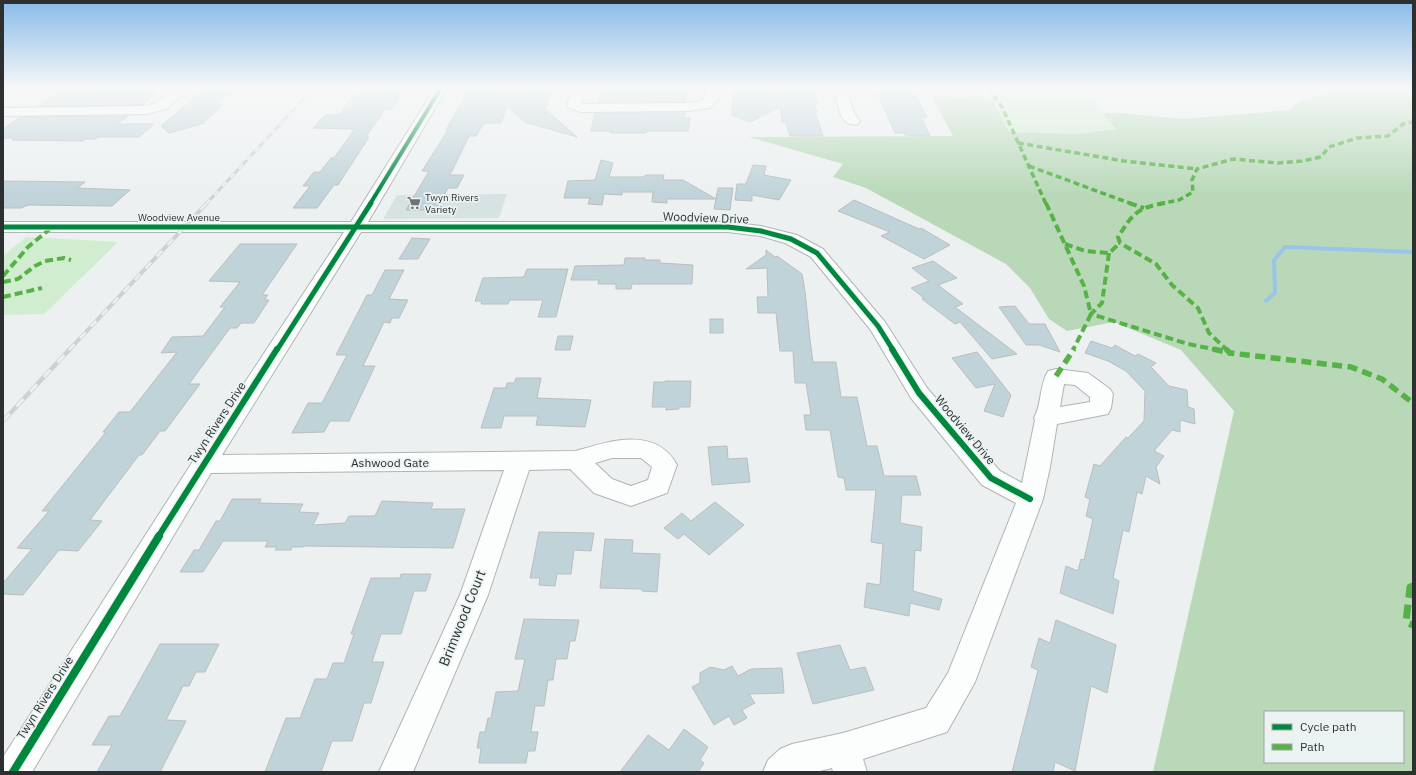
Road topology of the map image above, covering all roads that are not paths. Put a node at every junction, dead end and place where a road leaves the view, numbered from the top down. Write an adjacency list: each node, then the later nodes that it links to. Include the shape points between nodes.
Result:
1 (419, 124): 3 (street, Twyn Rivers Drive)
2 (3, 227): 3 (street, Woodview Avenue)
3 (356, 227): 7 (street, Twyn Rivers Drive); 8 (street, Woodview Drive, via 728,227 761,231 791,239 817,253 873,320 919,393 991,478)
4 (1045, 418): 8 (street, via 1038,467)
5 (576, 460): 6 (street, Ashwood Gate)
6 (519, 462): 7 (street, Ashwood Gate); 11 (street, Brimwood Court, via 474,596)
7 (204, 464): 10 (street, Twyn Rivers Drive)
8 (1030, 499): 9 (street, via 960,682 936,721)
9 (846, 761): 12 (street, via 792,761)
10 (12, 772)
11 (396, 772)
12 (780, 772)

